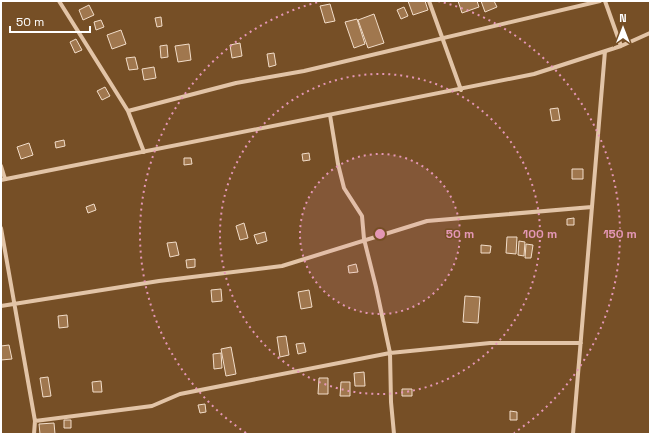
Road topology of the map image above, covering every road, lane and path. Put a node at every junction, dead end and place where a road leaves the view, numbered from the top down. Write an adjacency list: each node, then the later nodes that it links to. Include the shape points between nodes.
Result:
1 (59, 1): 10 (street)
2 (429, 1): 6 (street)
3 (600, 1): 6 (street)
4 (605, 1): 7 (street)
5 (650, 33): 7 (street)
6 (443, 38): 9 (street); 10 (street, via 304,71 236,83)
7 (621, 46): 8 (street)
8 (604, 51): 9 (street, via 534,74); 15 (street)
9 (461, 90): 11 (street)
10 (128, 111): 12 (street)
11 (330, 115): 12 (street); 17 (street, via 344,188 362,216)
12 (144, 152): 14 (street)
13 (1, 166): 14 (street)
14 (3, 179)
15 (592, 207): 17 (street, via 427,221); 20 (street)
16 (1, 228): 18 (street)
17 (364, 239): 18 (street, via 282,266 159,281); 21 (street)
18 (14, 304): 19 (street); 22 (street)
19 (1, 306)
20 (581, 343): 21 (street, via 490,343); 25 (street)
21 (390, 353): 22 (street, via 180,394 152,406); 24 (street)
22 (35, 421): 23 (street)
23 (34, 434)
24 (394, 434)
25 (573, 434)

